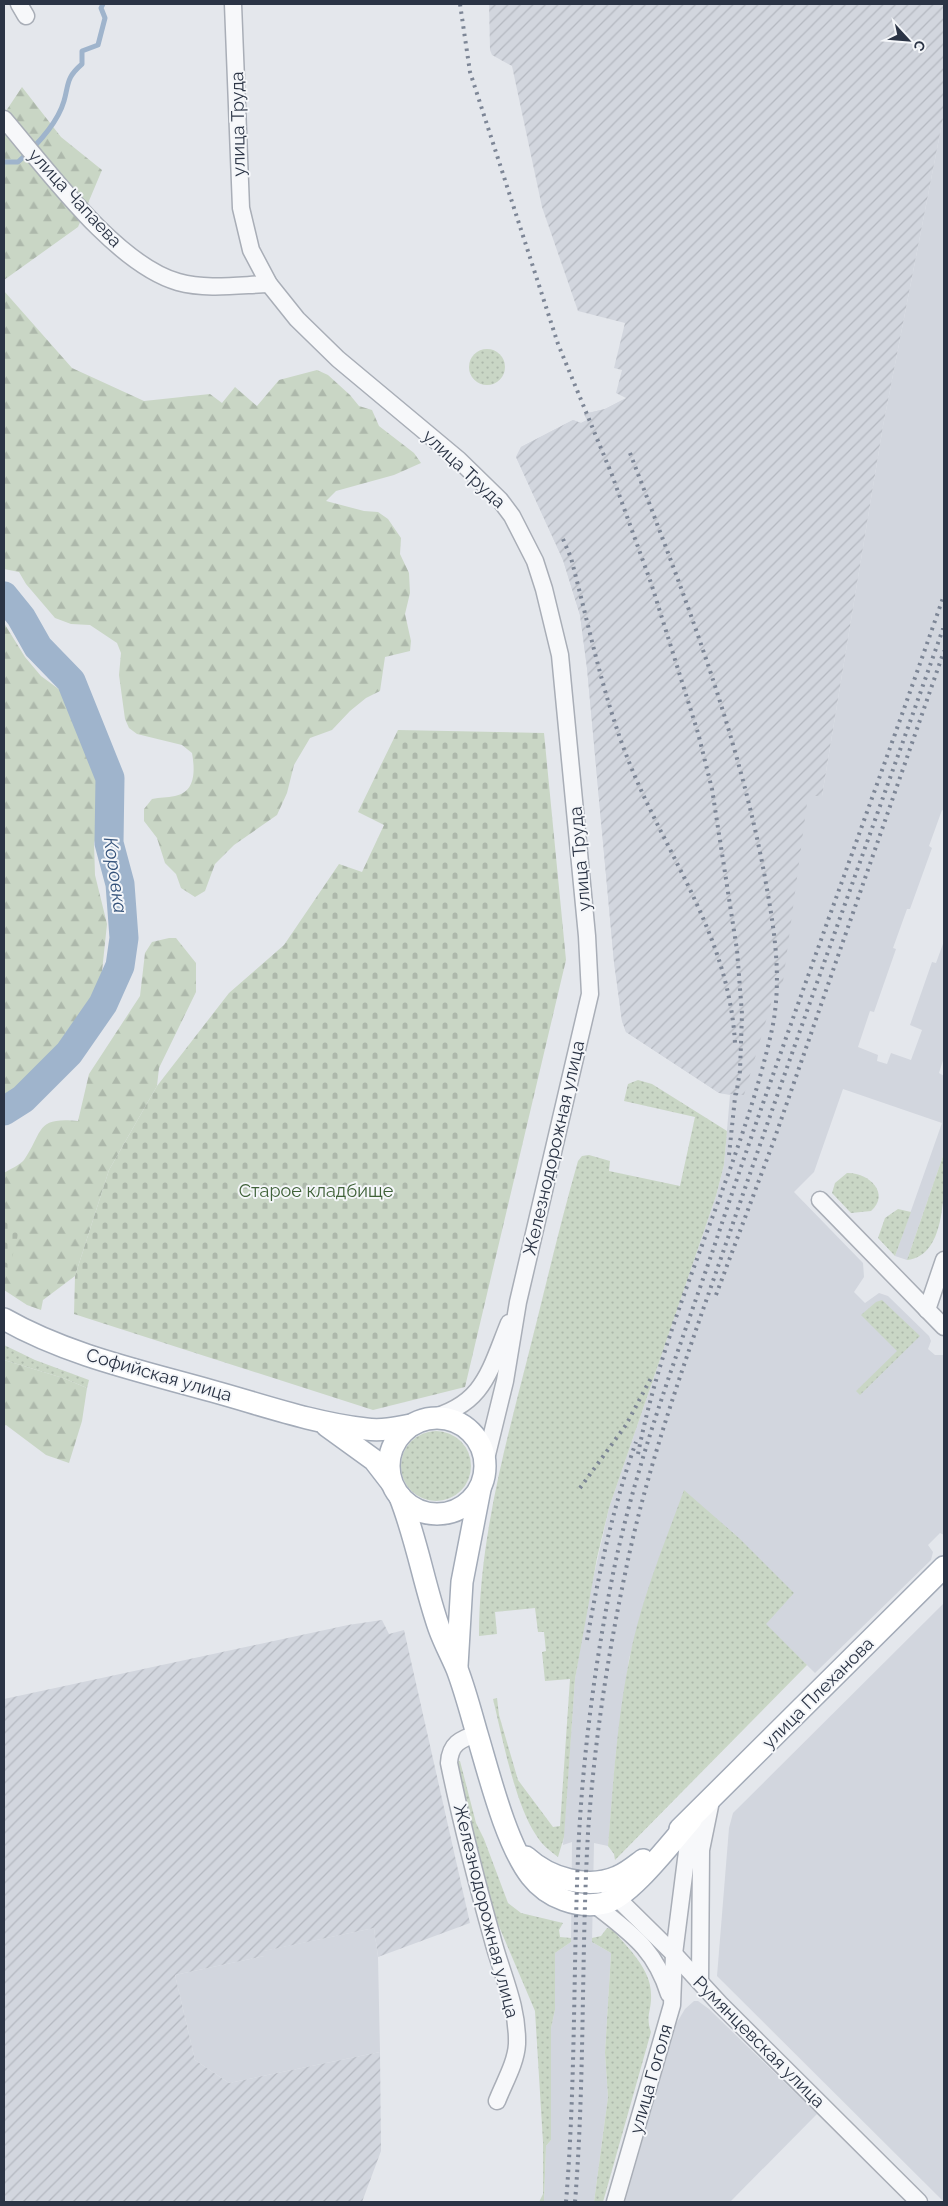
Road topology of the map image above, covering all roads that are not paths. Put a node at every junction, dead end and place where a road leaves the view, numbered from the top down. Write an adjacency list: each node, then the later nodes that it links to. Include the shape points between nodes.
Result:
1 (233, 4): 3 (street, улица Труда, via 241,208 251,250)
2 (4, 119): 3 (street, улица Чапаева, via 98,228 129,255 154,271 177,282 203,287)
3 (269, 284): 4 (street, улица Труда, via 314,336 459,460 500,500 535,561 554,621 560,655)
4 (590, 994): 7 (street, Железнодорожная улица)
5 (820, 1200): 8 (street)
6 (944, 1260): 8 (street)
7 (518, 1302): 12 (street, Железнодорожная улица, via 489,1371 472,1399 452,1412); 13 (street, Железнодорожная улица, via 505,1381)
8 (927, 1310): 10 (street)
9 (4, 1318): 11 (main road, Софийская улица, via 44,1339 86,1354)
10 (944, 1327)
11 (318, 1421): 12 (main road, Софийская улица, via 387,1430); 14 (main road, Софийская улица, via 374,1460)
12 (419, 1422): 13 (main road, via 450,1420 468,1430 480,1446); 14 (main road, via 399,1436 391,1450 389,1466)
13 (483, 1476): 14 (main road, via 465,1504 447,1512 422,1511 410,1506); 16 (main road, Железнодорожная улица, via 462,1582)
14 (396, 1489): 16 (main road, Железнодорожная улица, via 415,1540 439,1628)
15 (944, 1567): 18 (main road, улица Плеханова)
16 (456, 1669): 17 (main road, Железнодорожная улица)
17 (477, 1734): 20 (main road, Железнодорожная улица); 27 (street, Железнодорожная улица, via 456,1743 449,1763 492,1939 515,2014 514,2056)
18 (710, 1801): 19 (main road, улица Плеханова); 25 (street, via 701,1850)
19 (691, 1820): 21 (main road, улица Плеханова, via 630,1870); 22 (main road, улица Плеханова); 24 (street, улица Гоголя)
20 (510, 1834): 21 (main road, Железнодорожная улица, via 524,1855 550,1874 571,1880); 23 (main road, Железнодорожная улица, via 524,1866 540,1886 565,1900)
21 (599, 1882): 22 (street, Румянцевская улица)
22 (618, 1898): 23 (main road, Железнодорожная улица); 24 (street, Румянцевская улица)
23 (594, 1904): 26 (street, Румянцевская улица, via 642,1942 661,1971)
24 (674, 1954): 25 (street, Румянцевская улица); 26 (street, улица Гоголя)
25 (700, 1982): 29 (street, Румянцевская улица)
26 (672, 2005): 28 (street, улица Гоголя)
27 (497, 2101)
28 (616, 2202)
29 (919, 2202)

